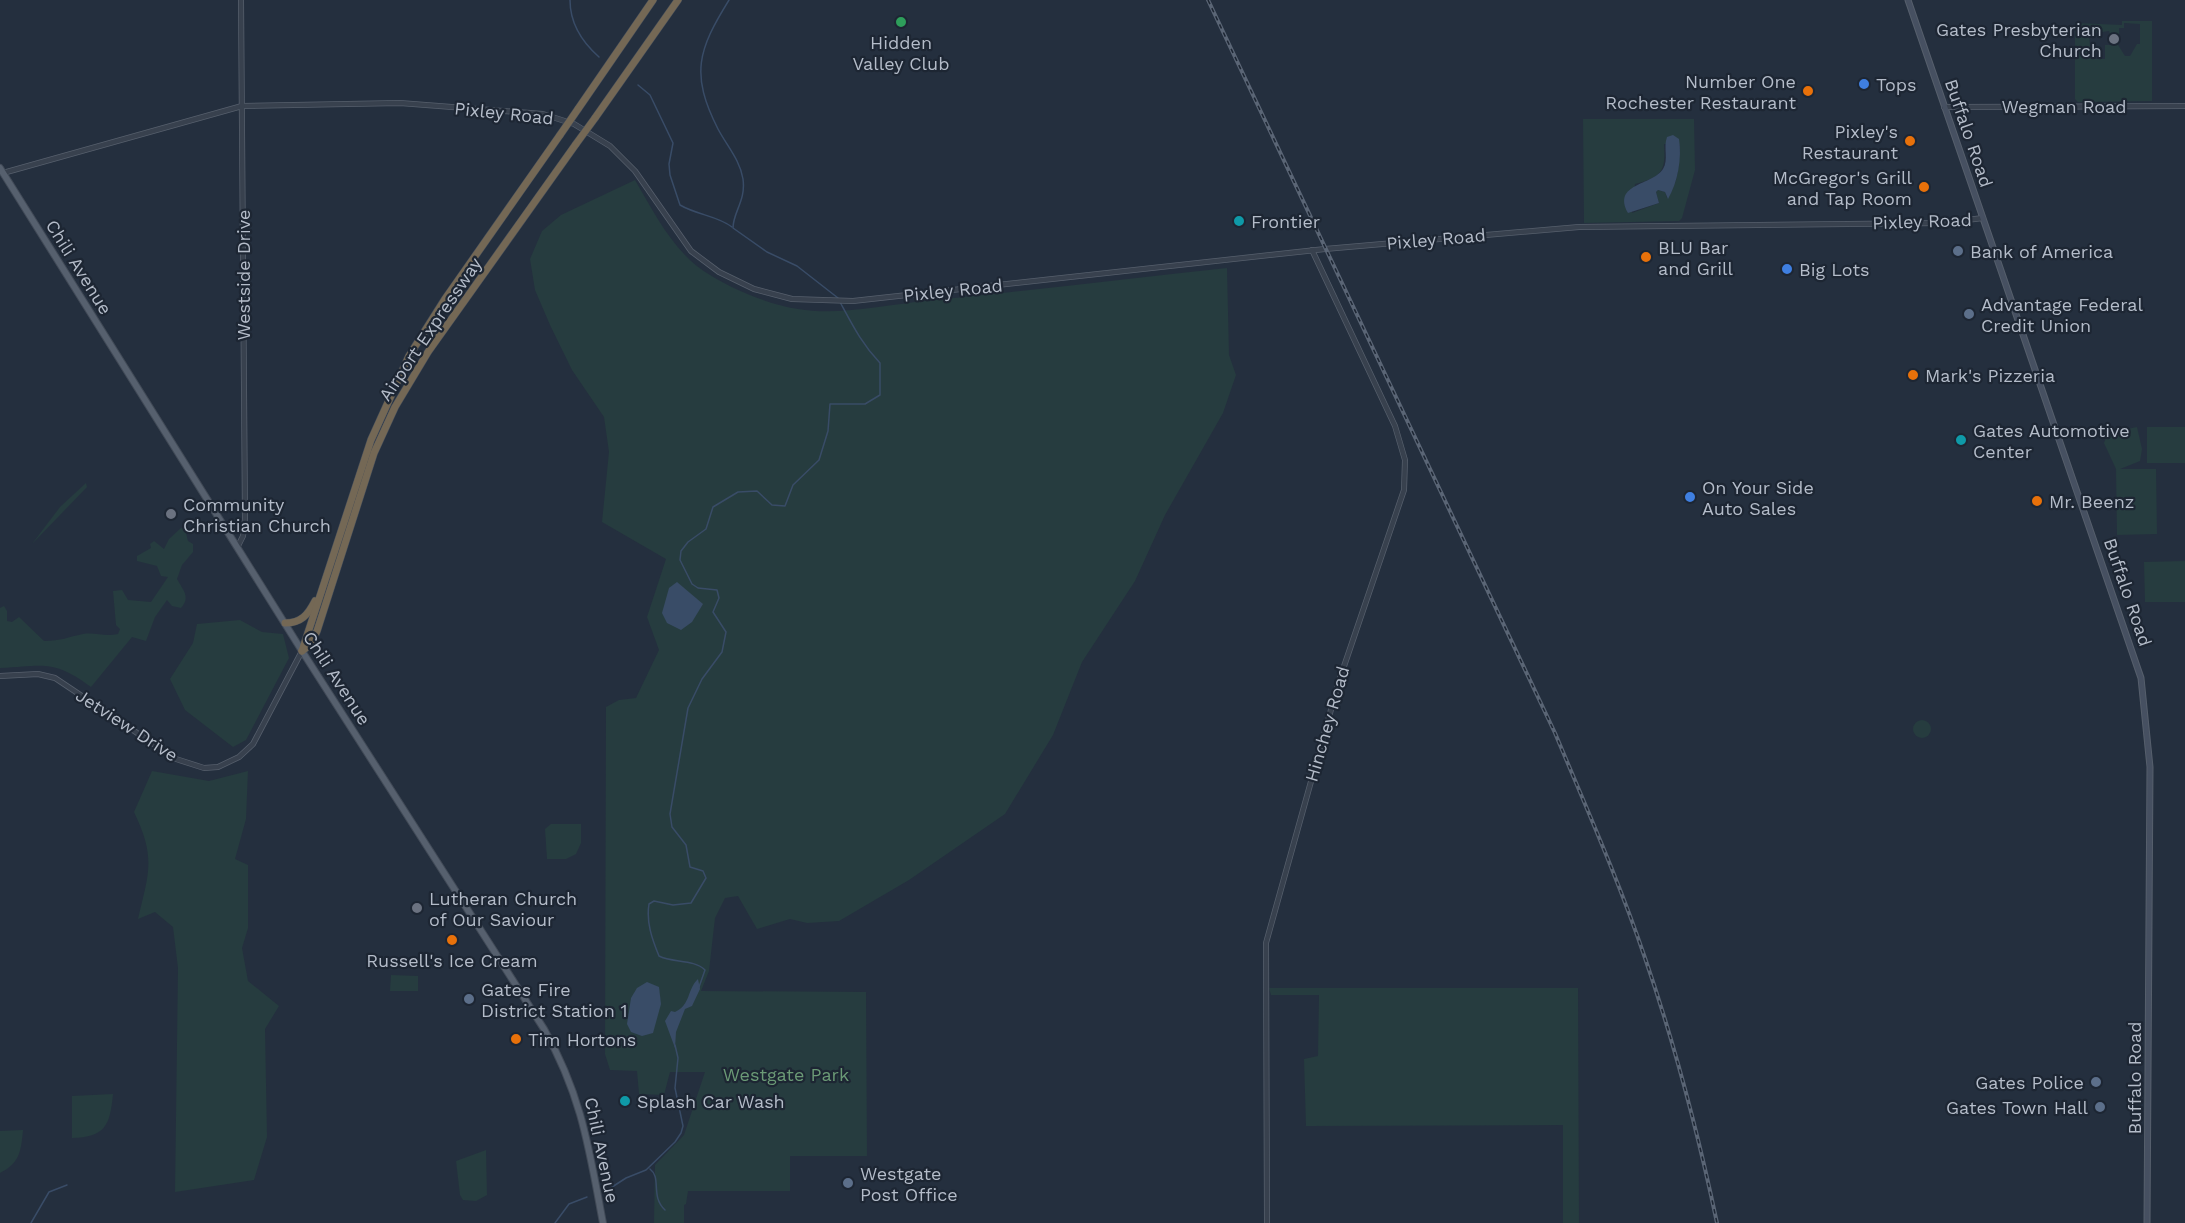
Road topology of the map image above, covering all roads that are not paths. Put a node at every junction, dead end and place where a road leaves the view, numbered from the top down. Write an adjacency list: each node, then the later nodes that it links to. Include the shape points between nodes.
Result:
1 (241, 0): 5 (street, Westside Drive)
2 (653, 0): 12 (highway, Airport Expressway, bridge, via 409,356 371,440)
3 (678, 0): 14 (highway, Airport Expressway, bridge, via 428,352 395,407 374,453 317,632)
4 (1908, 0): 7 (main road, Buffalo Road)
5 (242, 106): 8 (street, Pixley Road); 10 (street, Pixley Road, via 400,103 522,111 558,118 596,135 623,158 696,255 719,272 771,295 792,299 846,302); 11 (street, Westside Drive, via 244,519 243,537)
6 (2185, 106): 7 (street, Wegman Road)
7 (1944, 107): 9 (main road, Buffalo Road)
8 (1, 170): 11 (main road, Chili Avenue)
9 (1983, 218): 10 (street, Pixley Road, via 1942,223 1579,226); 18 (main road, Buffalo Road, via 2132,647 2145,701 2150,767)
10 (1312, 250): 17 (street, Hinchey Road, via 1395,426 1406,474 1398,511 1339,681 1266,943)
11 (237, 548): 13 (main road, Chili Avenue)
12 (324, 582): 13 (highway, via 305,617); 14 (highway, Airport Expressway)
13 (285, 623): 14 (main road, Chili Avenue)
14 (302, 651): 15 (street, Jetview Drive, via 253,744 232,761 204,768 176,759 55,678 38,674); 16 (main road, Chili Avenue, via 556,1050 584,1122)
15 (0, 676)
16 (603, 1223)
17 (1267, 1223)
18 (2147, 1223)

